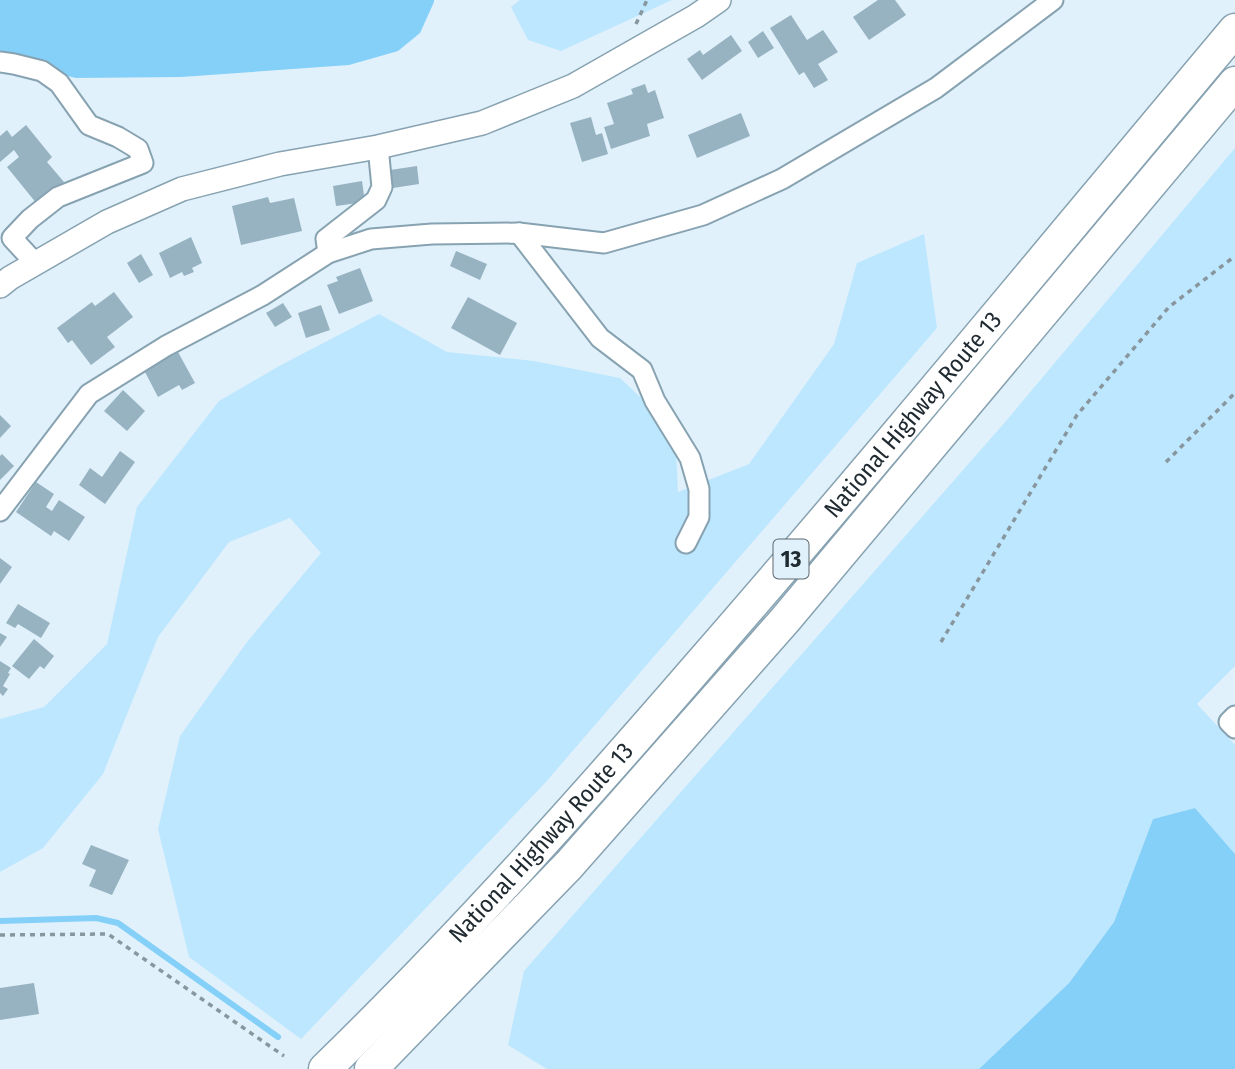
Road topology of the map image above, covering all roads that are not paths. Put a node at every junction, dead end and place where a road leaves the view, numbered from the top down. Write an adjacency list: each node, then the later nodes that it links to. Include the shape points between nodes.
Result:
1 (719, 0): 6 (street, via 573,86 482,123)
2 (1053, 0): 7 (street, via 936,88 782,179 703,215 604,243)
3 (1235, 30): 15 (highway, National Highway Route 13 / 13, via 769,585 553,834)
4 (0, 62): 9 (street, via 42,72 59,83 89,125 138,149 143,163 58,197 30,219 12,238)
5 (1235, 83): 16 (highway, National Highway Route 13 / 13, via 767,641 569,865)
6 (378, 147): 8 (street, via 383,187 376,200 327,239); 9 (street, via 280,164 183,189 107,222)
7 (519, 233): 8 (street, via 371,239); 12 (street, via 600,338 642,370 655,401 690,457 699,489 699,517)
8 (328, 253): 11 (street, via 89,394)
9 (36, 264): 10 (street)
10 (0, 286)
11 (0, 511)
12 (686, 543)
13 (1235, 716): 14 (street, via 1230,722)
14 (1235, 727)
15 (325, 1069)
16 (370, 1069)

